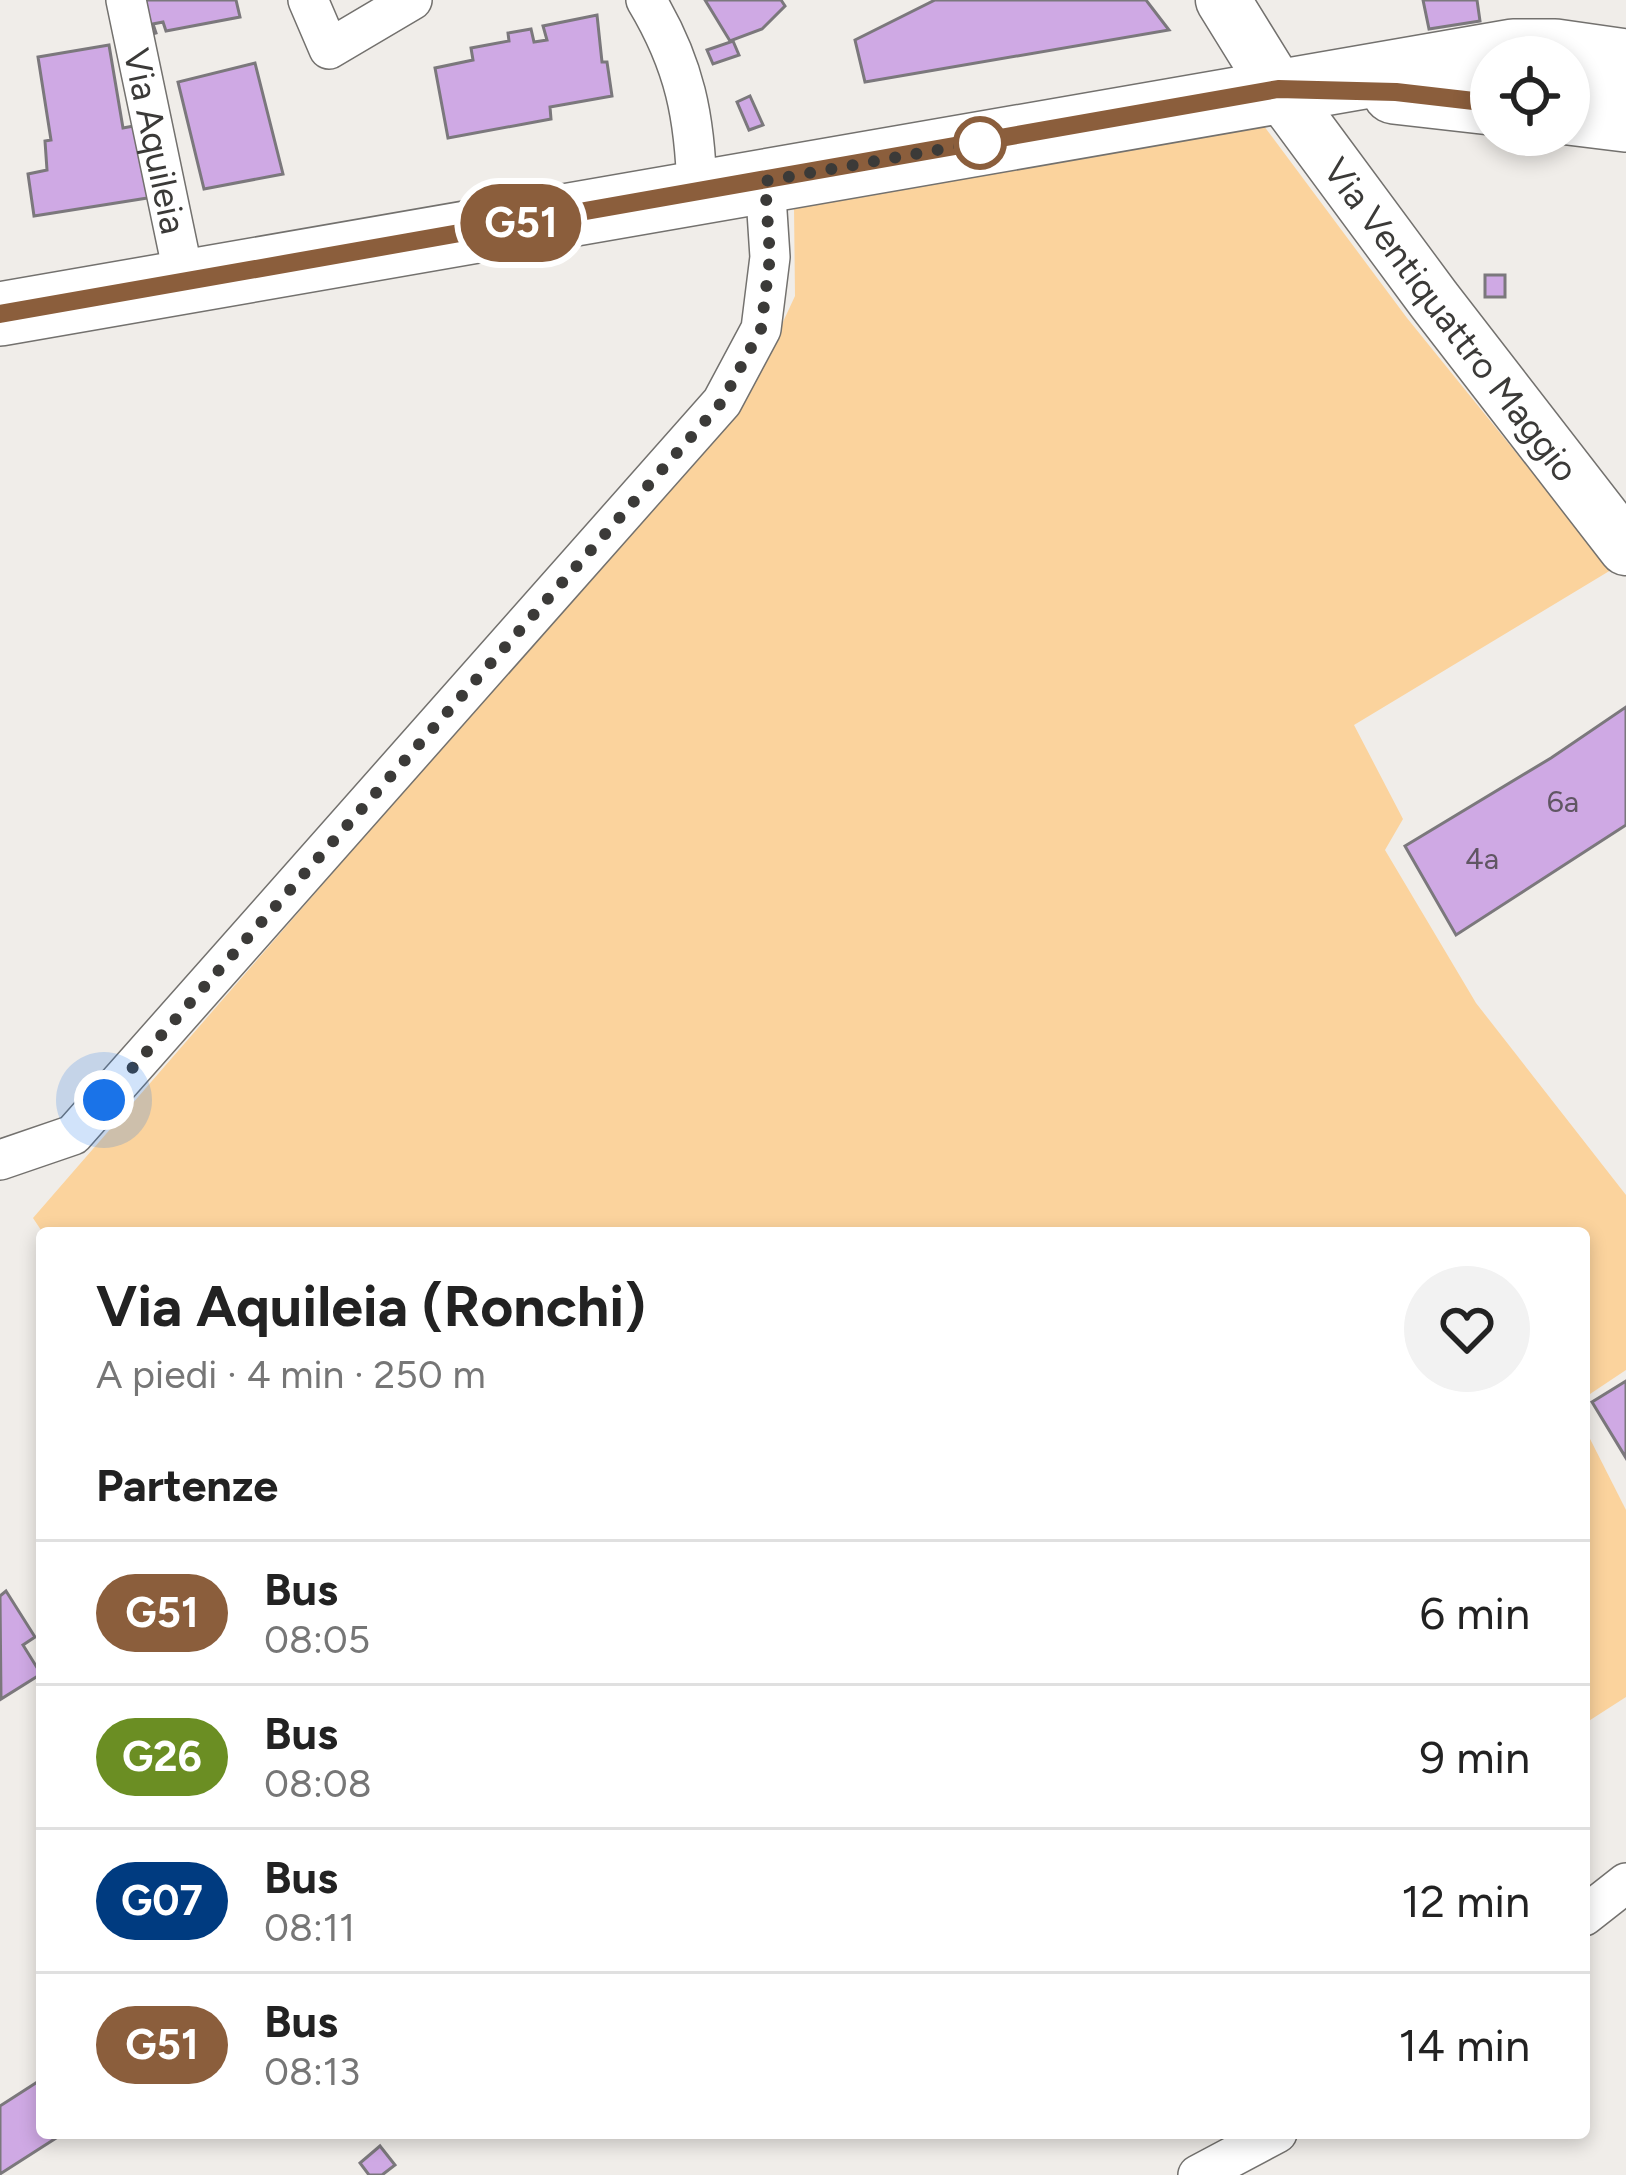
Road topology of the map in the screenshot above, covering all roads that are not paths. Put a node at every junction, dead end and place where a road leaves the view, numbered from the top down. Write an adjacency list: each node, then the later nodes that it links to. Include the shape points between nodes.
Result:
1 (126, 0): 15 (street, Via Aquileia)
2 (308, 0): 3 (street, via 328,49)
3 (412, 0)
4 (1222, 0): 8 (street, Via Ventiquattro Maggio)
5 (653, 3): 14 (street, via 686,80)
6 (1604, 56): 8 (main road, via 1513,51)
7 (1470, 83): 9 (street)
8 (1278, 89): 9 (main road); 13 (main road, Via Aquileia); 17 (street, Via Ventiquattro Maggio)
9 (1396, 92): 10 (main road)
10 (1470, 101)
11 (1590, 115): 12 (main road)
12 (1626, 120)
13 (765, 181): 14 (main road, Via Aquileia); 18 (street, via 770,257 761,329 722,402 73,1135)
14 (697, 192): 15 (main road, Via Aquileia)
15 (185, 282): 16 (main road, Via Aquileia)
16 (0, 314)
17 (1626, 548)
18 (0, 1160)
19 (1626, 1882): 20 (street)
20 (1590, 1911)
21 (1266, 2139): 22 (street)
22 (1198, 2175)

